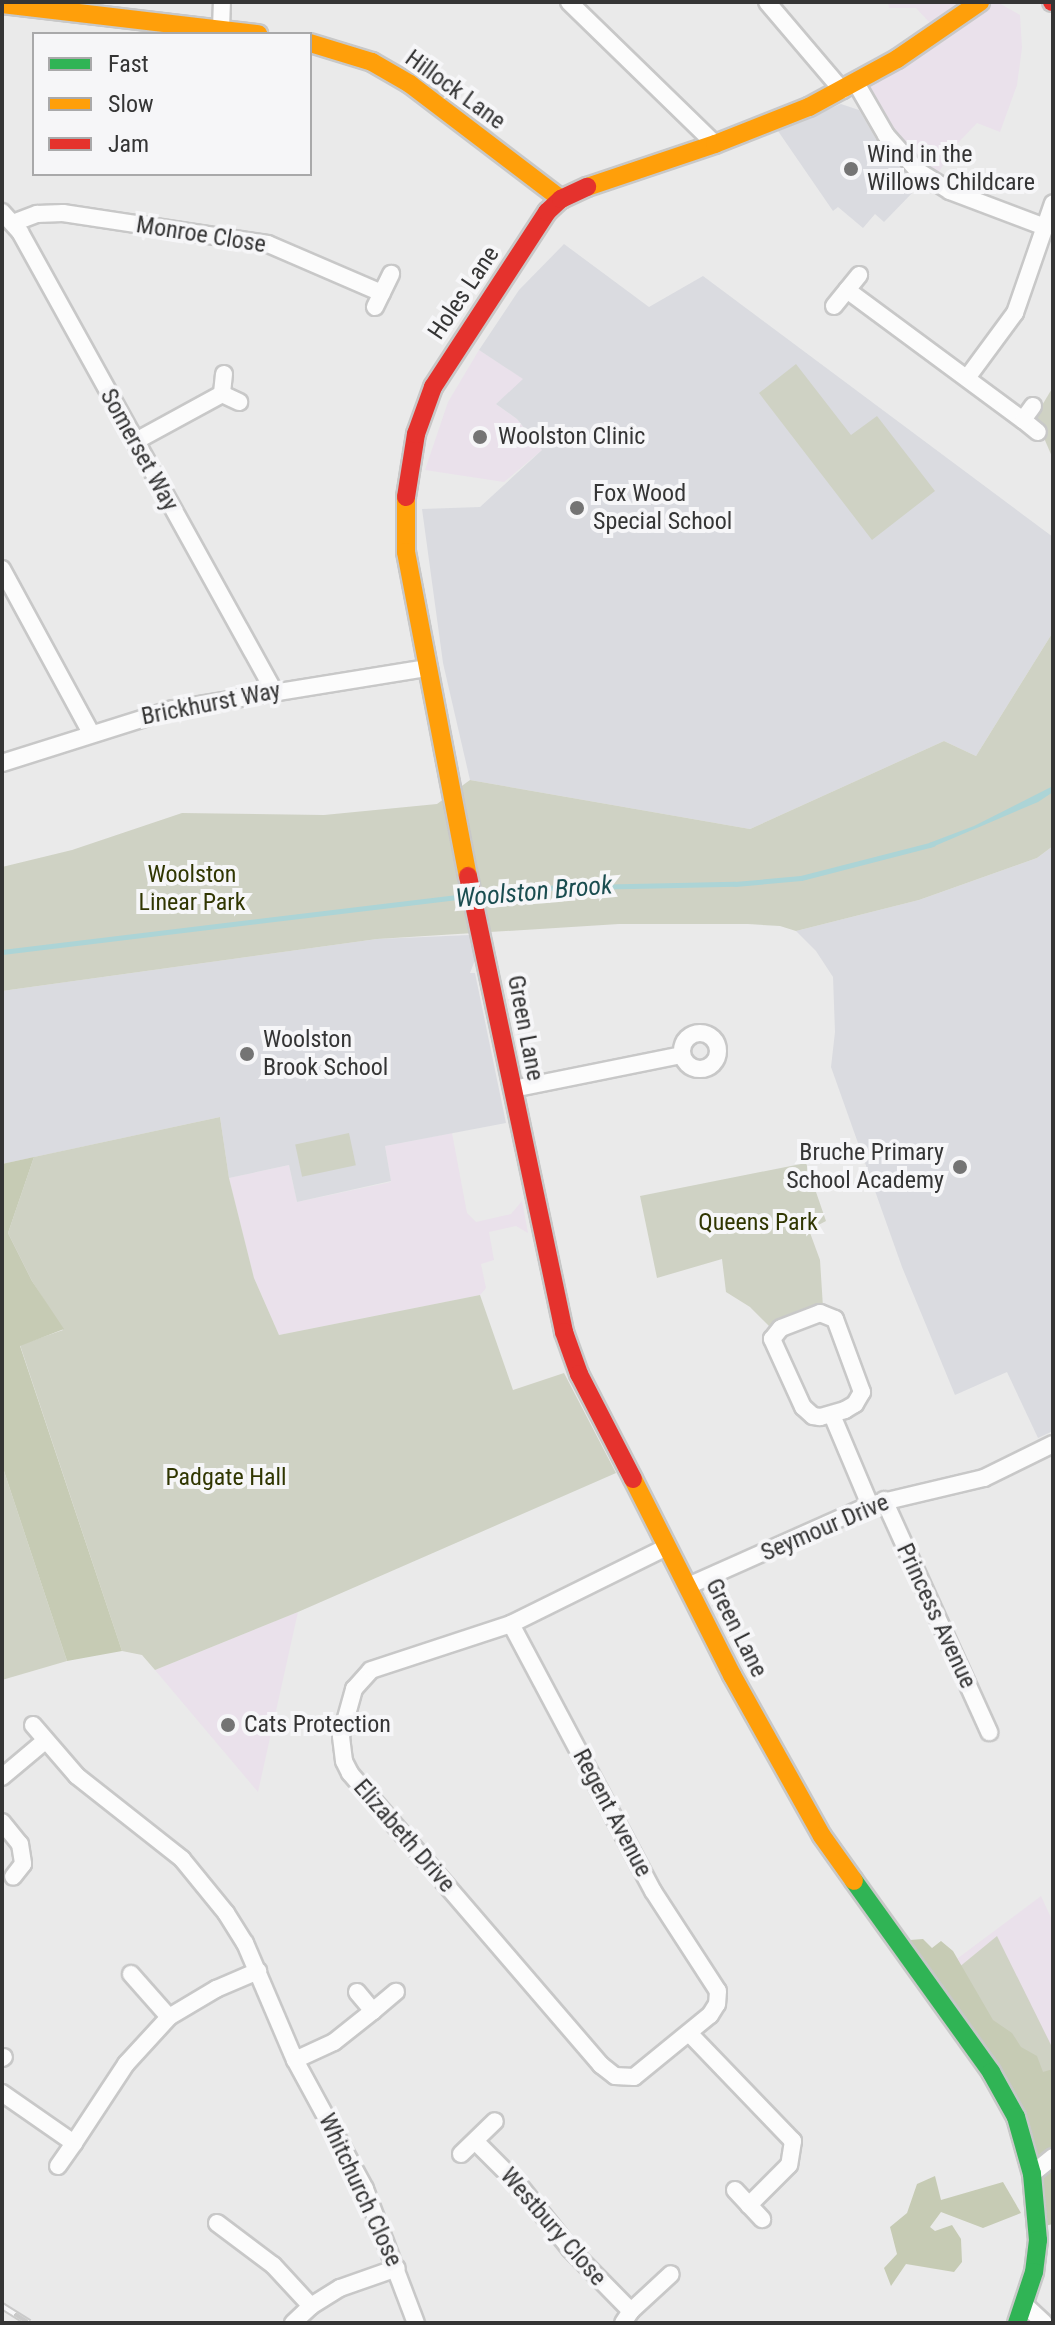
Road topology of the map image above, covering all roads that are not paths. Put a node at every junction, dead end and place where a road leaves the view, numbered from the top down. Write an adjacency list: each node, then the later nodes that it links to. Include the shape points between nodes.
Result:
1 (222, 2): 6 (street)
2 (569, 2): 10 (street)
3 (767, 2): 9 (street)
4 (980, 2): 9 (street)
5 (2, 4): 6 (street)
6 (221, 29): 7 (street)
7 (243, 32)
8 (312, 44): 11 (street, Hillock Lane, via 372,62 410,84)
9 (849, 86): 10 (street); 14 (street, via 918,171 950,191)
10 (715, 144): 11 (street)
11 (561, 199): 28 (street, Holes Lane, via 547,212 449,359 416,434 406,496 406,552)
12 (1053, 203): 14 (street)
13 (8, 217): 15 (street, Monroe Close, via 63,213 268,244 378,300); 26 (street, Somerset Way)
14 (1045, 227): 20 (street, via 1015,313)
15 (391, 274)
16 (859, 275): 17 (street)
17 (847, 290): 18 (street); 20 (street)
18 (834, 306)
19 (224, 374): 21 (street)
20 (967, 378): 24 (street)
21 (222, 394): 22 (street); 26 (street)
22 (239, 402)
23 (1033, 406): 24 (street)
24 (1023, 420): 25 (street)
25 (1038, 432)
26 (134, 442): 29 (street, Somerset Way)
27 (2, 569): 30 (street)
28 (426, 668): 29 (street, Brickhurst Way); 32 (street, Holes Lane)
29 (274, 691): 30 (street, Brickhurst Way, via 173,709)
30 (91, 733): 31 (street, Brickhurst Way)
31 (2, 763)
32 (469, 881): 34 (street, Green Lane)
33 (682, 1055): 34 (street)
34 (513, 1089): 38 (street, Green Lane, via 564,1332 579,1374)
35 (832, 1415): 35 (street, via 807,1413 772,1345 777,1330 820,1313 835,1319 862,1386 855,1404); 37 (street, Princess Avenue)
36 (1053, 1444): 37 (street, Seymour Drive, via 984,1478)
37 (877, 1502): 39 (street, Seymour Drive); 42 (street, Princess Avenue)
38 (667, 1547): 39 (street, Green Lane); 40 (street, Elizabeth Drive)
39 (688, 1586): 62 (street, Green Lane, via 822,1836 1005,2095 1026,2144)
40 (511, 1624): 53 (street, Regent Avenue, via 653,1891 715,1985 714,2009); 53 (street, Elizabeth Drive, via 371,1670 354,1689 341,1736 344,1761 601,2065 622,2078 639,2074)
41 (33, 1725): 43 (street, Whitchurch Close)
42 (989, 1732)
43 (46, 1740): 44 (street); 47 (street, Whitchurch Close, via 86,1784 182,1859 226,1913)
44 (2, 1777)
45 (2, 1822): 46 (street, via 20,1844 23,1864)
46 (13, 1877)
47 (258, 1971): 52 (street); 54 (street, Whitchurch Close)
48 (131, 1974): 52 (street)
49 (357, 1992): 51 (street)
50 (396, 1992): 51 (street)
51 (373, 2011): 54 (street, via 334,2042)
52 (169, 2017): 58 (street, via 133,2055)
53 (689, 2033): 64 (street, via 793,2141 789,2165)
54 (295, 2060): 68 (street, Whitchurch Close, via 365,2189)
55 (2, 2093): 58 (street)
56 (495, 2121): 57 (street)
57 (476, 2142): 59 (street); 72 (street, Westbury Close, via 519,2185)
58 (74, 2143): 61 (street)
59 (461, 2154)
60 (1053, 2157): 62 (street)
61 (58, 2166)
62 (1032, 2174): 67 (street, Green Lane)
63 (735, 2190): 64 (street)
64 (749, 2205): 65 (street)
65 (762, 2219)
66 (217, 2223): 71 (street, via 273,2265)
67 (1045, 2236): 70 (street, Green Lane)
68 (397, 2268): 71 (street, via 340,2288); 74 (street, Whitchurch Close)
69 (671, 2274): 72 (street, Westbury Close)
70 (1025, 2305): 75 (street, Green Lane); 76 (street)
71 (311, 2306): 73 (street)
72 (627, 2317)
73 (293, 2323)
74 (416, 2323)
75 (1017, 2323)
76 (1044, 2323)

